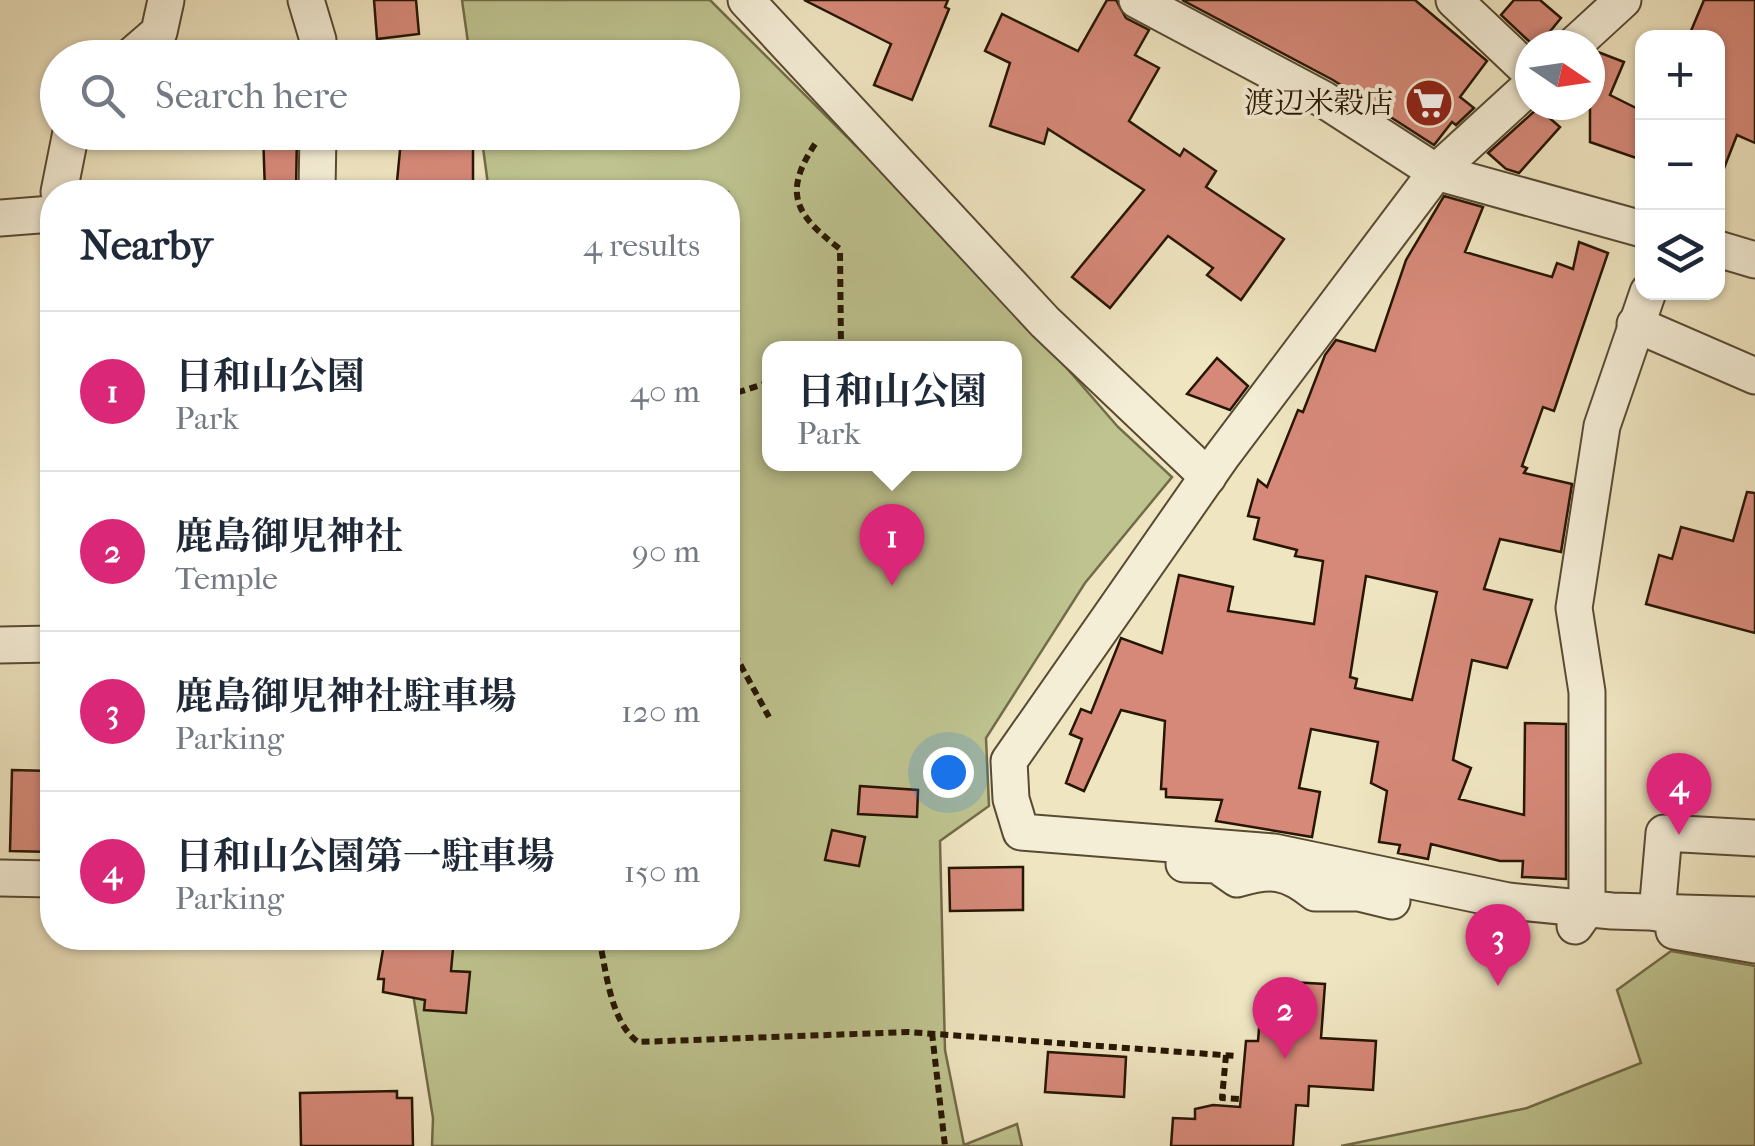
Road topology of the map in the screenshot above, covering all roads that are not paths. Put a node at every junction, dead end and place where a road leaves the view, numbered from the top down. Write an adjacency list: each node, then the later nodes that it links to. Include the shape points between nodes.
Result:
1 (166, 0): 8 (street, via 159,32)
2 (306, 0): 9 (street)
3 (746, 0): 24 (street, via 1046,322)
4 (1137, 0): 14 (street, via 1323,99)
5 (1454, 0): 10 (street)
6 (1624, 0): 7 (street)
7 (1591, 30)
8 (150, 40)
9 (318, 40)
10 (1515, 58)
11 (1515, 100): 14 (street)
12 (67, 150): 15 (street)
13 (318, 150): 16 (street)
14 (1436, 172): 19 (street); 24 (street)
15 (61, 180)
16 (318, 180)
17 (40, 215): 18 (street)
18 (0, 218)
19 (1635, 227)
20 (1725, 250): 21 (street)
21 (1754, 256)
22 (1642, 308): 23 (street); 33 (street, via 1602,426 1574,608 1588,692)
23 (1755, 376)
24 (1208, 477): 33 (street, via 1009,761 1022,832 1274,852)
25 (40, 644): 26 (street)
26 (0, 645)
27 (1755, 838): 31 (street, via 1664,833)
28 (1110, 863): 33 (street, via 1217,865 1237,880 1269,870 1293,875 1314,893)
29 (0, 878): 30 (street)
30 (40, 879)
31 (1657, 913): 32 (street); 33 (street)
32 (1755, 915)
33 (1580, 919): 34 (street)
34 (1755, 945)

